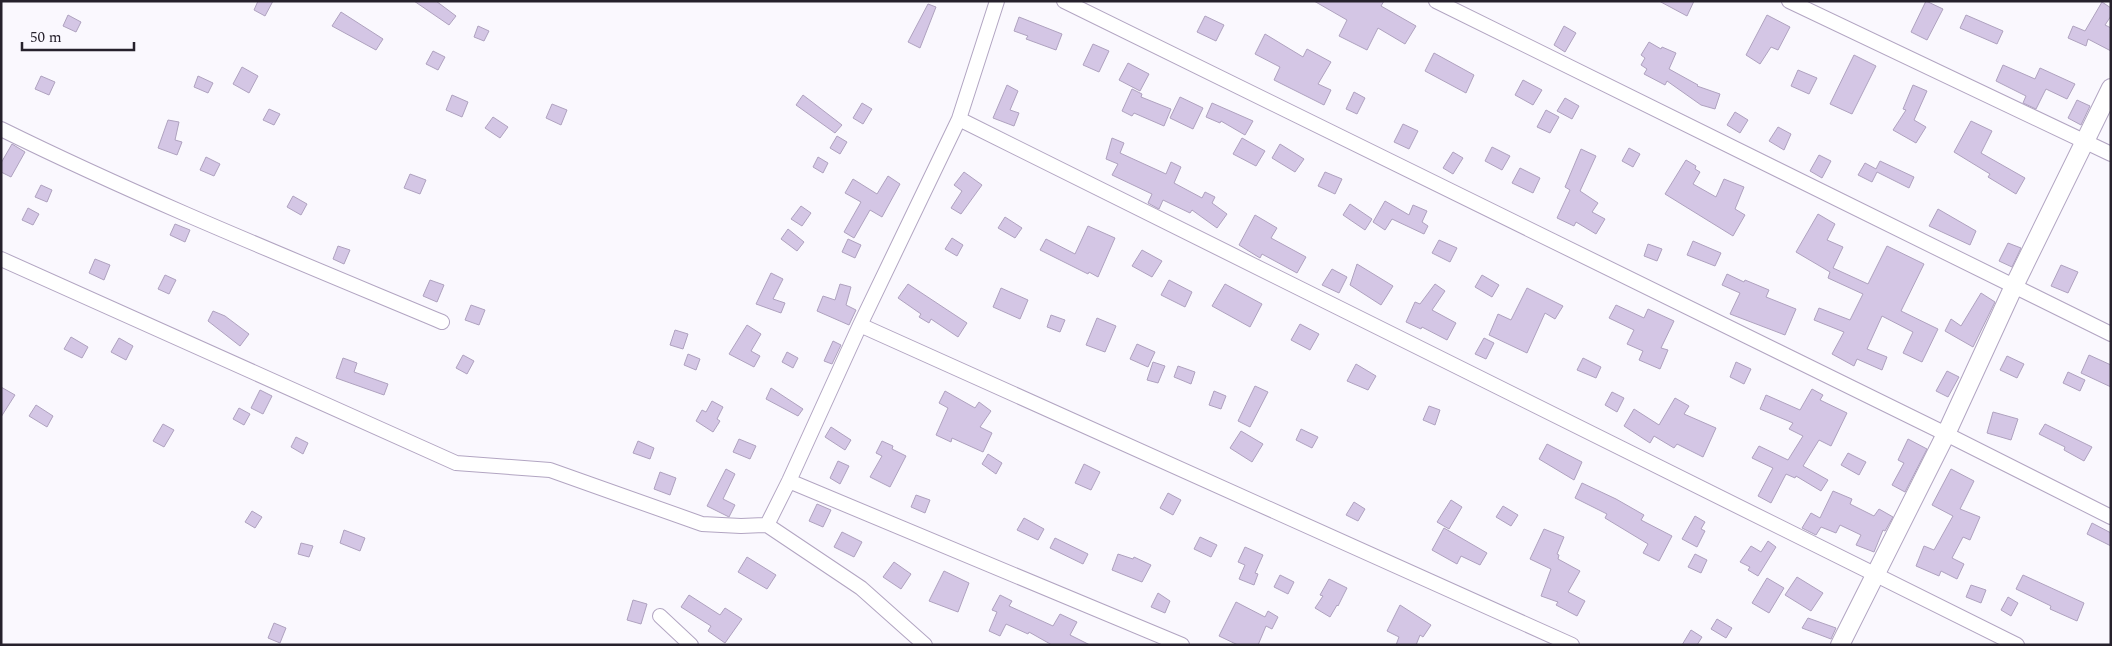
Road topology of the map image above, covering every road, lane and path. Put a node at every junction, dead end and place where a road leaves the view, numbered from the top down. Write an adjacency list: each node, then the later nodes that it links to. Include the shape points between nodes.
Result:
1 (997, 1): 6 (street)
2 (1064, 1): 15 (street)
3 (1436, 1): 11 (street)
4 (1789, 1): 8 (street)
5 (2111, 88): 8 (street)
6 (959, 119): 13 (street); 19 (street)
7 (1, 129): 12 (street, via 264,248)
8 (2086, 142): 9 (street); 11 (street)
9 (2111, 154)
10 (1, 259): 18 (street, via 456,463 550,470 702,524)
11 (2014, 286): 14 (street); 15 (street)
12 (442, 322)
13 (860, 325): 16 (street); 24 (street)
14 (2111, 334)
15 (1946, 434): 17 (street); 19 (street)
16 (789, 481): 18 (street); 23 (street)
17 (2111, 517)
18 (767, 525): 22 (street, via 861,588)
19 (1877, 574): 25 (street); 26 (street)
20 (660, 616): 21 (street)
21 (691, 645)
22 (925, 645)
23 (1182, 645)
24 (1572, 645)
25 (1840, 645)
26 (2017, 645)

